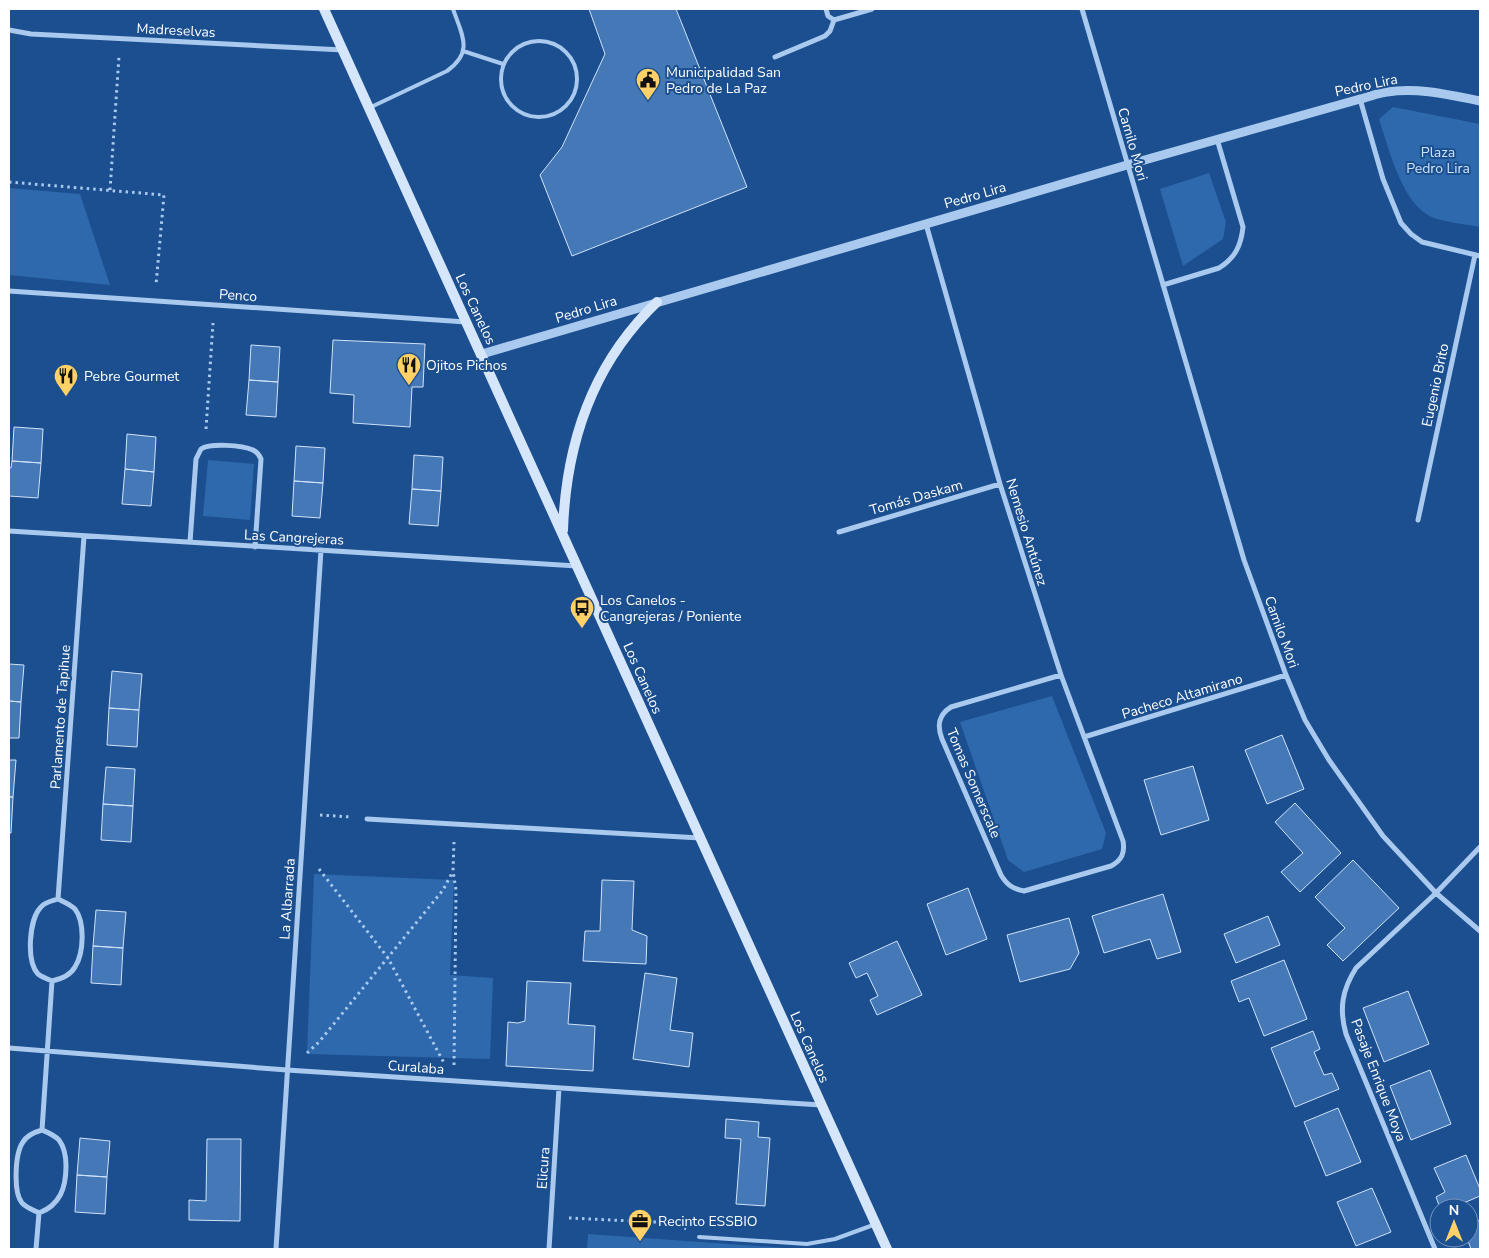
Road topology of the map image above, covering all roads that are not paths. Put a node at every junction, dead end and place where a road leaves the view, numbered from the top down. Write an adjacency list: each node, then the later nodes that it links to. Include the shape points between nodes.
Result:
1 (324, 9): 8 (main road, Los Canelos)
2 (453, 9): 9 (lane, via 464,39)
3 (826, 9): 6 (street)
4 (872, 9): 6 (street)
5 (1082, 9): 16 (street, Camilo Mori)
6 (834, 20): 10 (street, via 825,36)
7 (9, 30): 8 (street, Madreselvas, via 31,34)
8 (343, 50): 14 (main road, Los Canelos)
9 (463, 52): 11 (lane); 14 (lane, via 458,64 447,71)
10 (774, 57)
11 (503, 64): 11 (lane, via 502,91 508,102 530,117 544,118 557,113 575,94 578,81 570,56 548,41 522,45)
12 (1360, 99): 13 (street, Pedro Lira, via 1386,92 1412,91); 15 (street, Pedro Lira); 18 (street, via 1383,179 1401,223 1422,242)
13 (1480, 101)
14 (369, 108): 22 (main road, Los Canelos)
15 (1217, 139): 16 (street, Pedro Lira); 19 (street, via 1243,227 1238,249 1219,268)
16 (1127, 165): 17 (street, Pedro Lira); 19 (street, Camilo Mori)
17 (926, 224): 21 (street, Pedro Lira); 24 (street, Nemesio Antúnez)
18 (1478, 256): 25 (street, Eugenio Brito)
19 (1163, 286): 35 (street, Camilo Mori, via 1244,560)
20 (9, 291): 22 (street, Penco)
21 (657, 302): 23 (street, Pedro Lira); 28 (main road, via 621,343 591,396 569,463)
22 (466, 322): 23 (main road, Los Canelos)
23 (482, 354): 28 (main road, Los Canelos)
24 (1000, 484): 27 (street, Tomás Daskam); 34 (street, Nemesio Antúnez)
25 (1418, 520)
26 (9, 531): 29 (street, Las Cangrejeras)
27 (839, 532)
28 (562, 534): 33 (main road, Los Canelos)
29 (84, 536): 30 (street, Las Cangrejeras); 42 (street, Parlamento de Tapihue)
30 (190, 542): 31 (street, Las Cangrejeras); 31 (street, via 196,460 201,449 211,445 249,449 261,458)
31 (255, 546): 32 (street, Las Cangrejeras)
32 (322, 550): 33 (street, Las Cangrejeras); 47 (street, La Albarrada)
33 (577, 566): 38 (main road, Los Canelos)
34 (1060, 675): 36 (street, Nemesio Antúnez); 39 (street, Tomas Somerscale, via 950,706 939,722 938,731 1001,875 1014,889 1024,891 1111,866 1122,856)
35 (1286, 675): 36 (street, Pacheco Altamirano); 41 (street, Camilo Mori, via 1305,720 1329,760 1383,836)
36 (1084, 738): 39 (street, Nemesio Antúnez)
37 (366, 819): 38 (street)
38 (701, 838): 49 (main road, Los Canelos)
39 (1124, 841)
40 (1480, 847): 41 (street, Pasaje Enrique Moya)
41 (1436, 893): 43 (street, Camilo Mori); 58 (street, Pasaje Enrique Moya, via 1356,968 1346,987 1341,1008 1346,1034)
42 (58, 899): 44 (street, via 41,906 36,914 30,956 38,974); 44 (street, via 76,910 80,919 80,949 75,968 68,975)
43 (1480, 931)
44 (52, 981): 46 (street)
45 (9, 1048): 46 (street, Curalaba)
46 (48, 1051): 47 (street, Curalaba); 50 (street)
47 (287, 1070): 48 (street, Curalaba); 55 (street, La Albarrada)
48 (559, 1088): 49 (street, Curalaba); 56 (street, Elicura)
49 (822, 1105): 52 (main road, Los Canelos)
50 (42, 1130): 51 (street, via 56,1138 65,1150 66,1174 61,1195 54,1204); 51 (street, via 26,1137 22,1143 16,1187 22,1203)
51 (39, 1213): 54 (street)
52 (876, 1224): 53 (lane, via 835,1239 807,1244); 57 (main road, Los Canelos)
53 (699, 1237)
54 (36, 1249)
55 (276, 1249)
56 (549, 1249)
57 (887, 1249)
58 (1435, 1249)

